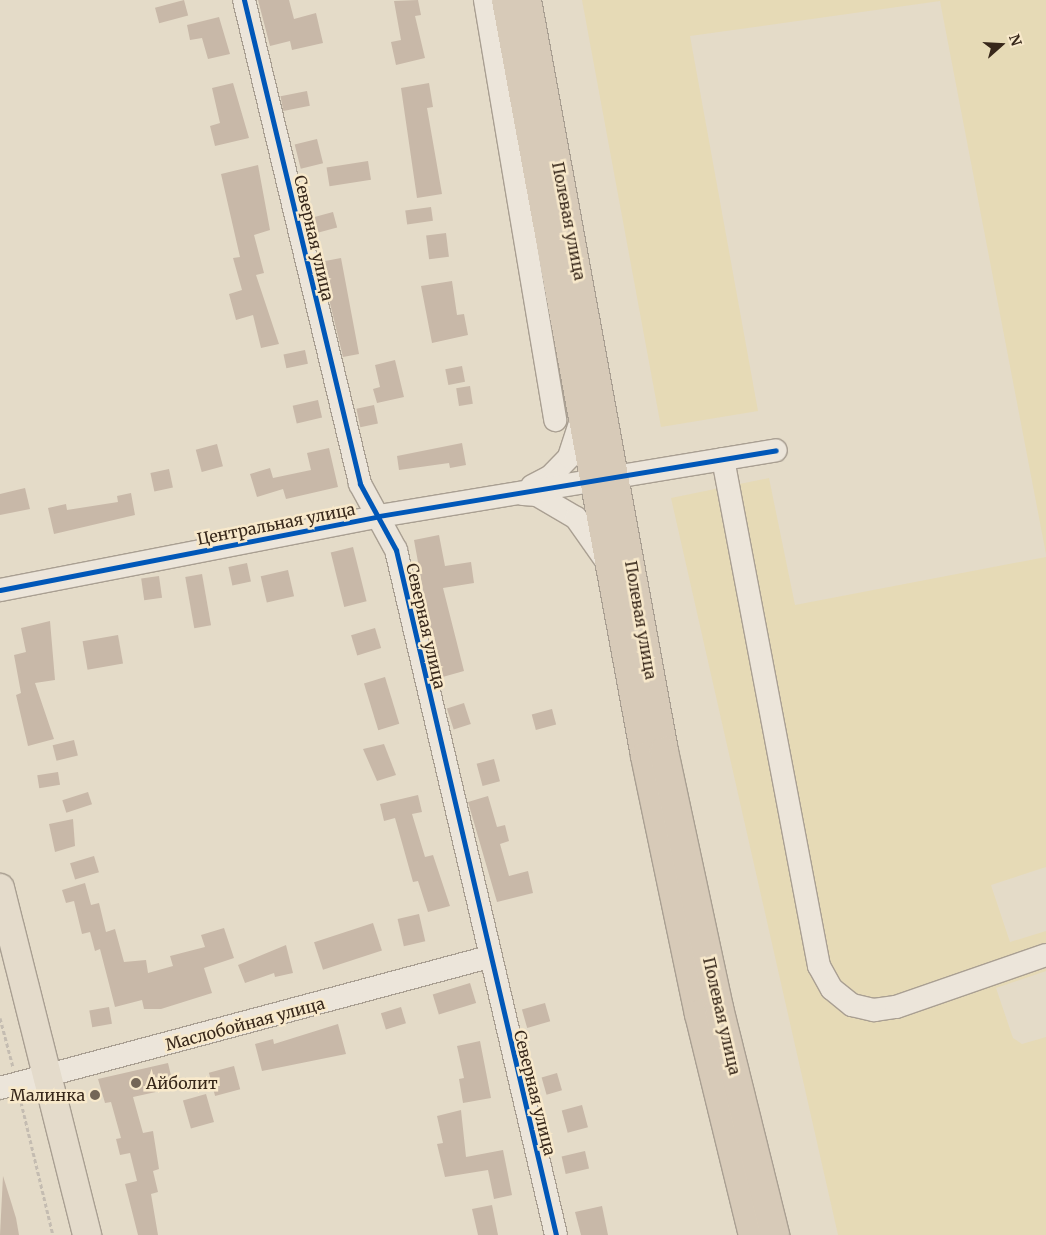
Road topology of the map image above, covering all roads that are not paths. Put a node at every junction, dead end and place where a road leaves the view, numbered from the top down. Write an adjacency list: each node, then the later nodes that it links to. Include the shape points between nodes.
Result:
1 (244, 0): 11 (street, Северная улица, via 360,484)
2 (485, 0): 6 (street)
3 (506, 0): 5 (highway, Полевая улица)
4 (527, 0): 9 (highway, Полевая улица)
5 (583, 413): 9 (highway, Полевая улица); 10 (street, via 569,457 550,476)
6 (555, 420)
7 (776, 450): 8 (street, Центральная улица)
8 (724, 459): 9 (street, Центральная улица); 15 (street, via 818,966 832,989 852,1005 874,1010 896,1007)
9 (606, 477): 10 (street, Центральная улица); 12 (highway, Полевая улица); 22 (highway, Полевая улица, via 719,1008)
10 (517, 493): 11 (street, Центральная улица); 12 (street, via 537,496 576,518)
11 (379, 516): 13 (street, Центральная улица); 16 (street, Северная улица, via 396,550)
12 (613, 573): 21 (highway, Полевая улица, via 645,756 699,1014)
13 (0, 590)
14 (0, 888): 17 (main road)
15 (1046, 956)
16 (489, 957): 17 (street, Маслобойная улица); 20 (street, Северная улица)
17 (48, 1078): 18 (street, Маслобойная улица); 19 (main road)
18 (8, 1086)
19 (87, 1235)
20 (556, 1235)
21 (753, 1235)
22 (775, 1235)

